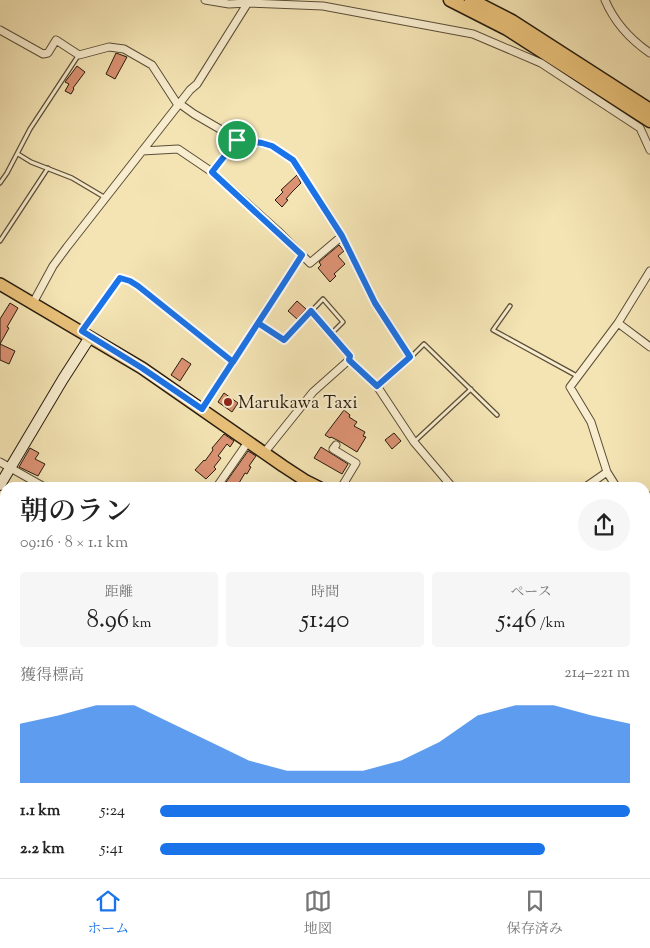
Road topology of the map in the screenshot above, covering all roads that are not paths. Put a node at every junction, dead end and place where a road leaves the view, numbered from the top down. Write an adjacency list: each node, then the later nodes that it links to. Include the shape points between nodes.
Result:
1 (205, 0): 5 (street, via 229,4)
2 (450, 0): 11 (highway, via 507,29)
3 (471, 0): 10 (highway, via 512,21)
4 (605, 0): 7 (street, via 626,32)
5 (249, 1): 9 (street, via 197,84); 13 (street, via 324,6 473,34 542,63 640,128)
6 (0, 30): 8 (street, via 43,54 48,53 56,40)
7 (650, 53)
8 (79, 55): 9 (street, via 109,47 124,49 152,65); 15 (lane)
9 (179, 104): 12 (street); 14 (street)
10 (650, 110)
11 (650, 121)
12 (237, 140): 17 (lane); 20 (street, via 272,146 293,160)
13 (650, 150)
14 (142, 151): 17 (street, via 178,149); 19 (street)
15 (18, 154): 16 (lane); 18 (lane)
16 (48, 168): 19 (lane); 21 (lane)
17 (212, 172): 22 (street)
18 (0, 183)
19 (106, 198): 25 (street, via 53,266)
20 (342, 236): 22 (street, via 310,263); 33 (street, via 375,303)
21 (0, 242)
22 (302, 255): 28 (lane)
23 (650, 271): 29 (street)
24 (0, 284): 25 (main road)
25 (33, 304): 30 (main road)
26 (510, 306): 36 (lane, via 493,330)
27 (311, 311): 28 (lane, via 284,340); 31 (street); 31 (lane, via 323,299 343,322)
28 (258, 323): 35 (lane)
29 (618, 323): 32 (street); 36 (street)
30 (86, 334): 35 (lane, via 120,278 138,286); 39 (main road); 46 (main road)
31 (331, 334): 34 (street, via 350,356)
32 (650, 347)
33 (410, 357): 37 (street); 38 (lane, via 424,344)
34 (349, 360): 37 (street); 44 (street, via 313,392)
35 (233, 362): 39 (lane)
36 (578, 377): 47 (street, via 570,388 590,422)
37 (377, 386): 42 (street)
38 (471, 389): 40 (lane); 42 (lane)
39 (202, 409): 41 (main road)
40 (497, 415)
41 (248, 442): 44 (main road); 50 (street)
42 (414, 442): 53 (street)
43 (336, 445): 52 (street, via 334,449 356,463)
44 (264, 453): 51 (main road)
45 (0, 462): 46 (street)
46 (10, 467): 48 (main road); 49 (street)
47 (607, 472): 54 (street); 55 (street)
48 (2, 482)
49 (36, 482)
50 (220, 482)
51 (302, 482)
52 (345, 482)
53 (448, 482)
54 (593, 482)
55 (613, 482)

